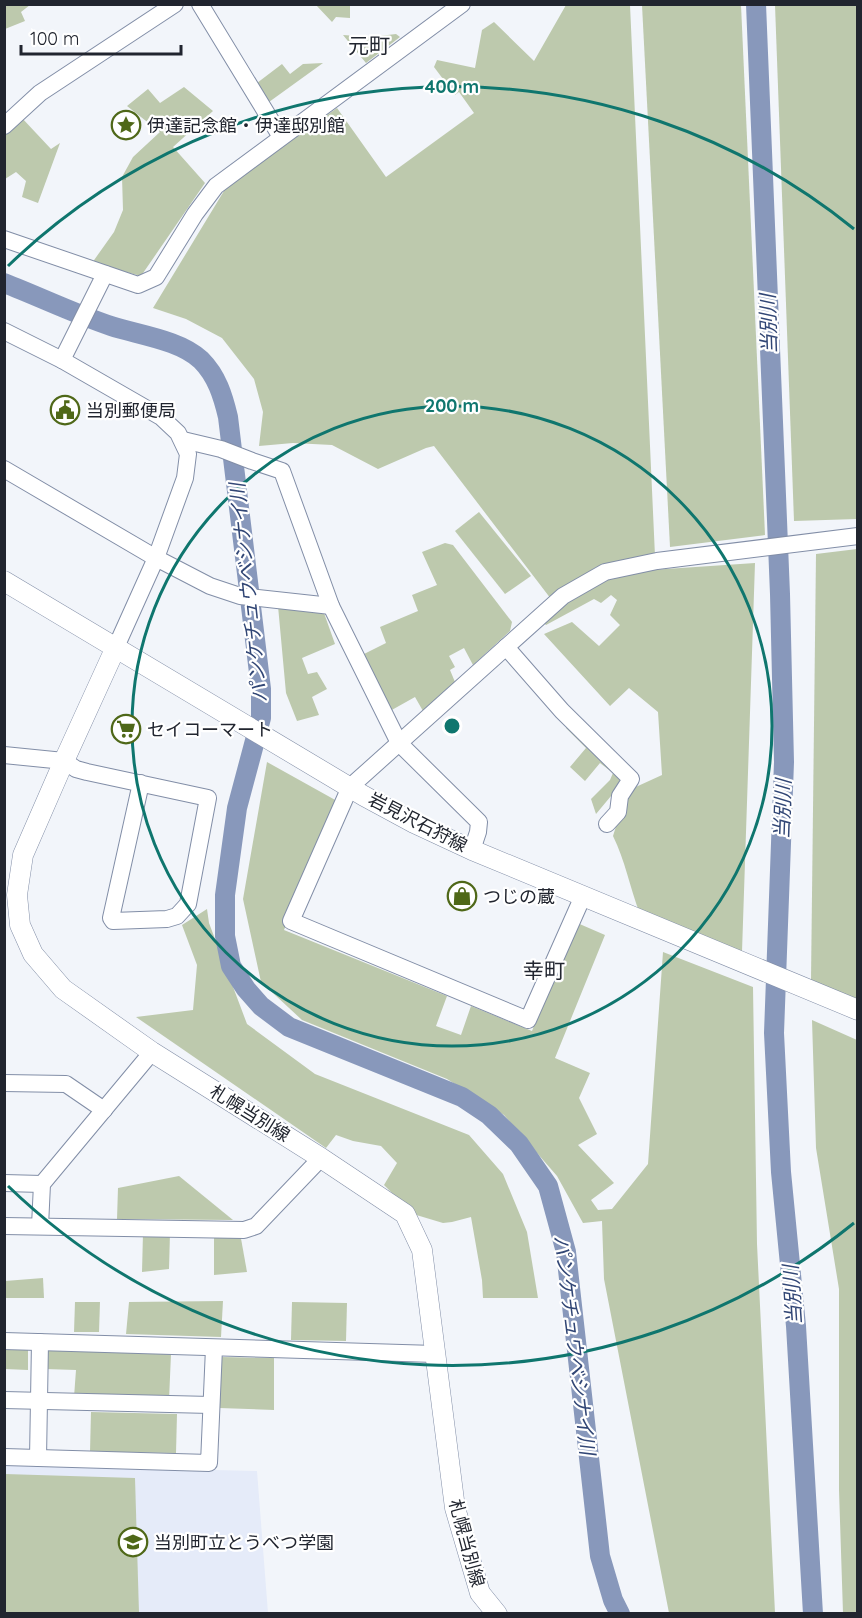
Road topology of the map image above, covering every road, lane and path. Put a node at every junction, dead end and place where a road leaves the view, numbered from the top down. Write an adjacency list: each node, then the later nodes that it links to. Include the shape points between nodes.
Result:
1 (175, 4): 4 (street, via 40,93)
2 (200, 4): 5 (street)
3 (462, 4): 5 (street)
4 (4, 126)
5 (282, 137): 7 (street, via 216,186 156,277 138,285)
6 (4, 239): 7 (street)
7 (105, 274): 9 (street)
8 (6, 334): 9 (street)
9 (63, 360): 10 (street, via 161,417)
10 (183, 440): 13 (street, via 189,454 187,472); 15 (street, via 282,471)
11 (4, 469): 13 (street)
12 (858, 536): 17 (street, via 657,561 605,572 562,596)
13 (156, 558): 15 (street, via 210,586 240,596); 16 (street)
14 (4, 581): 16 (main road, 岩見沢石狩線)
15 (331, 606): 18 (street)
16 (116, 647): 20 (main road, 札幌当別線); 22 (main road, 岩見沢石狩線)
17 (506, 647): 18 (street); 23 (street, via 562,711 631,779 620,796 618,812)
18 (399, 743): 22 (street); 24 (street, via 479,822)
19 (4, 755): 20 (street)
20 (64, 761): 21 (street, via 76,769); 27 (main road, 札幌当別線, via 23,855 17,895 20,925 33,954 63,989)
21 (141, 783): 21 (street, via 208,798 188,904 177,916 167,919 113,921)
22 (350, 787): 24 (main road, 岩見沢石狩線); 25 (street, via 291,921 528,1020)
23 (607, 825)
24 (472, 850): 25 (main road, 岩見沢石狩線)
25 (583, 896): 26 (main road, 岩見沢石狩線)
26 (858, 1010)
27 (152, 1052): 29 (street); 30 (main road, 札幌当別線)
28 (4, 1083): 29 (street, via 66,1084)
29 (104, 1110): 32 (street)
30 (321, 1158): 34 (street, via 256,1226 244,1230); 38 (main road, 札幌当別線, via 405,1214 422,1250)
31 (4, 1183): 32 (street)
32 (42, 1184): 34 (street)
33 (4, 1226): 34 (street)
34 (40, 1226)
35 (4, 1341): 36 (street)
36 (39, 1342): 37 (street); 40 (street)
37 (214, 1348): 38 (street); 41 (street)
38 (435, 1354): 44 (main road, 札幌当別線, via 455,1508 480,1593)
39 (4, 1400): 40 (street)
40 (38, 1401): 41 (street); 43 (street)
41 (211, 1405): 43 (street, via 209,1463)
42 (4, 1457): 43 (street)
43 (38, 1458)
44 (497, 1614)

